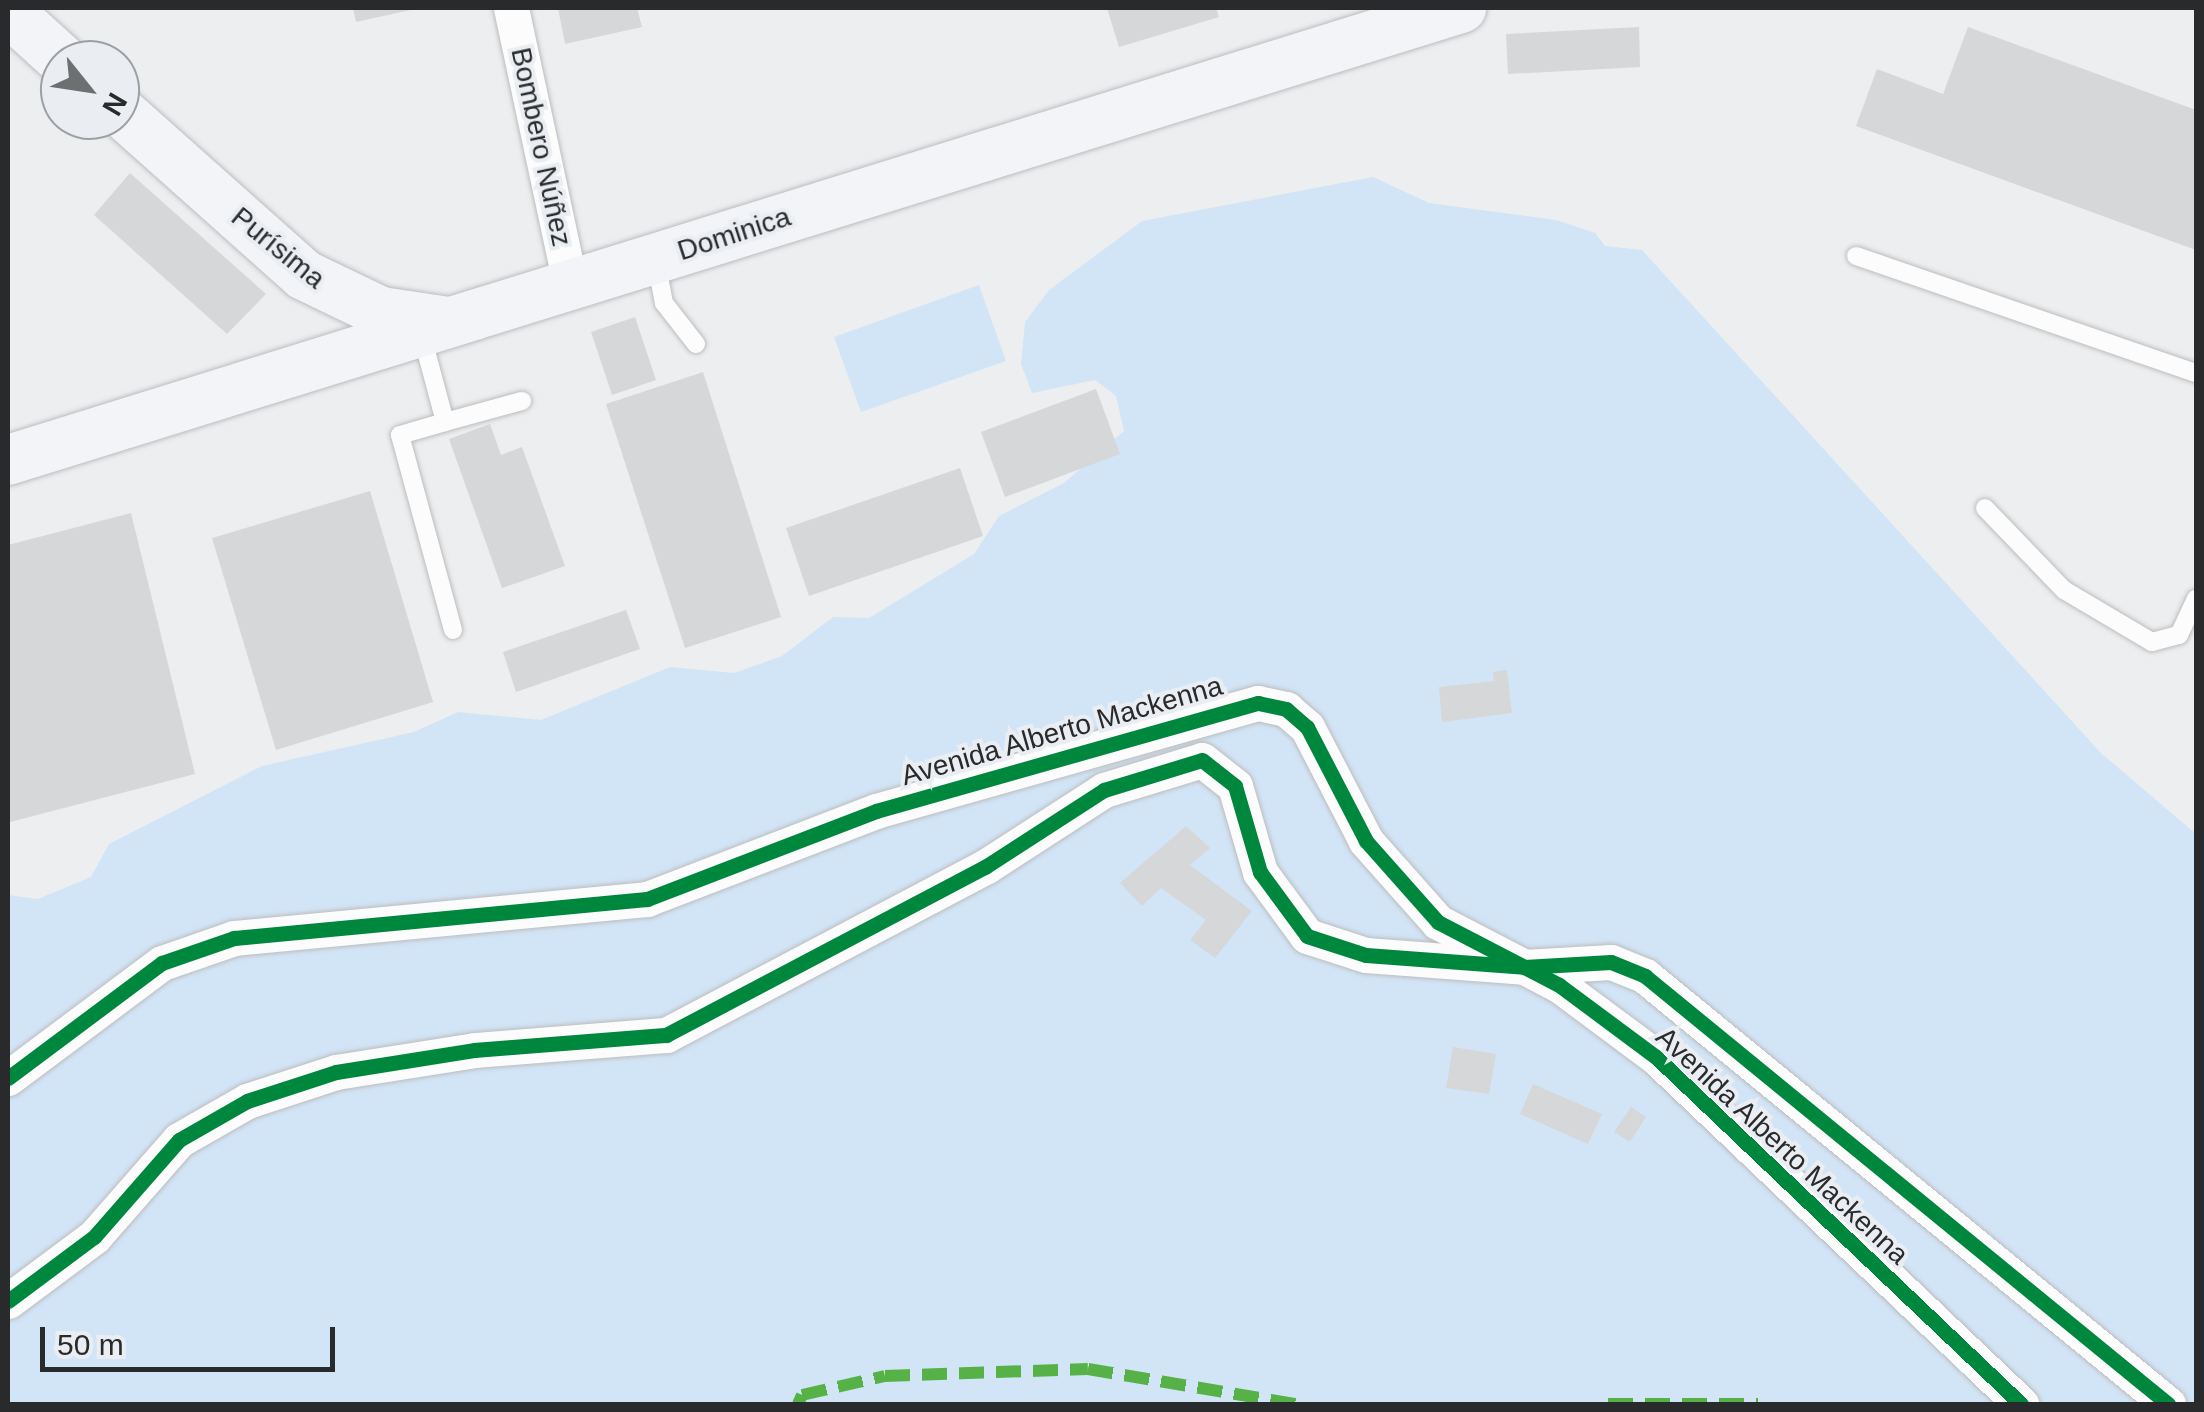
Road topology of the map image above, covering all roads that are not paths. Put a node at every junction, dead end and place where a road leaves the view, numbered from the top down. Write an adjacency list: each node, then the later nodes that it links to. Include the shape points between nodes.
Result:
1 (511, 8): 9 (street, Bombero Núñez)
2 (1460, 8): 7 (main road, Dominica)
3 (8, 11): 4 (main road)
4 (40, 40)
5 (140, 130): 8 (main road, Purísima)
6 (1856, 256): 12 (lane)
7 (655, 259): 9 (main road, Dominica); 11 (lane, via 664,302)
8 (304, 275): 10 (main road, Purísima, via 381,312); 13 (main road, via 317,292 323,332)
9 (571, 287): 10 (main road, Dominica)
10 (444, 329): 13 (main road, Dominica); 15 (lane)
11 (696, 344)
12 (2196, 374)
13 (286, 379): 16 (main road, Dominica)
14 (522, 401): 15 (lane)
15 (445, 422): 19 (lane, via 400,435)
16 (8, 460)
17 (1985, 508): 18 (lane, via 2064,590 2152,642 2179,636)
18 (2196, 598)
19 (453, 630)
20 (1524, 967): 21 (street, Avenida Alberto Mackenna, via 1475,945 1412,898 1366,841 1307,727 1258,703 876,811 647,899 234,938 162,963); 22 (street, via 1366,954 1307,936 1260,872 1235,786 1202,760 1104,790 985,867 666,1035 336,1072 247,1101 179,1140 94,1238); 23 (street, Avenida Alberto Mackenna, via 1656,1058); 24 (street, via 1611,962 1644,976)
21 (8, 1078)
22 (8, 1301)
23 (2021, 1404)
24 (2168, 1404)

